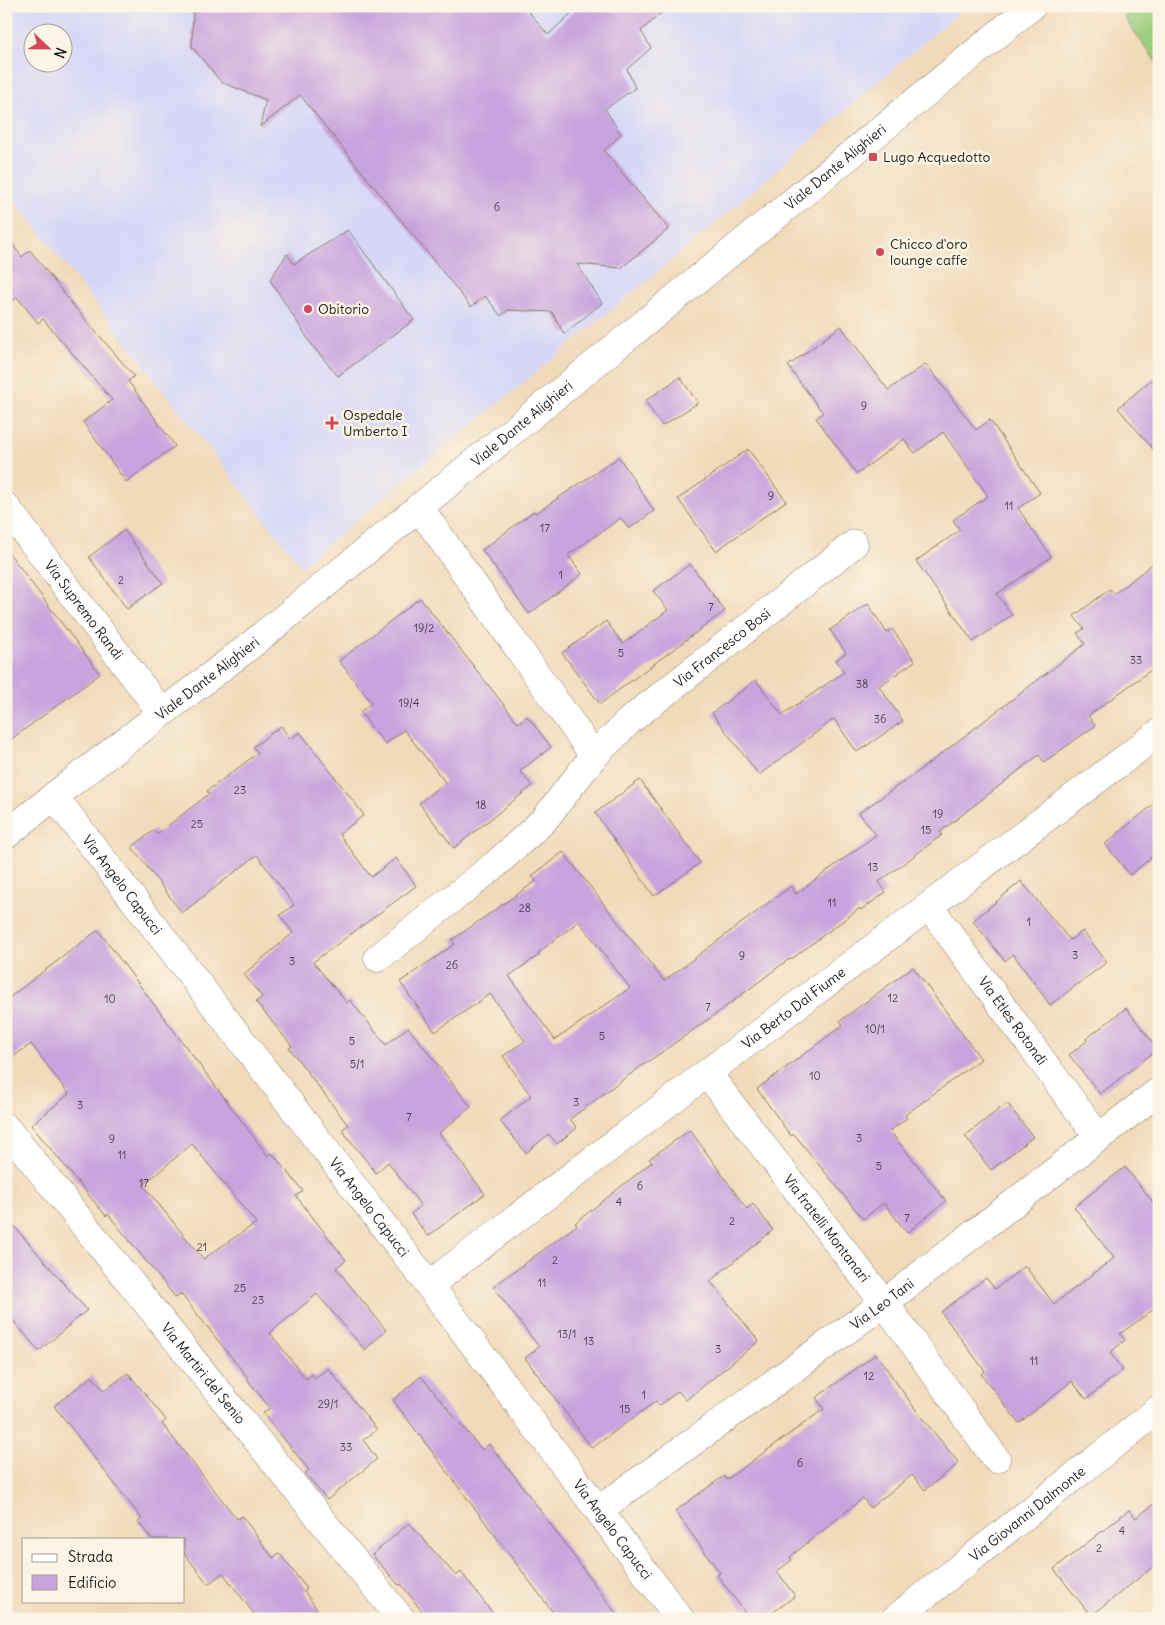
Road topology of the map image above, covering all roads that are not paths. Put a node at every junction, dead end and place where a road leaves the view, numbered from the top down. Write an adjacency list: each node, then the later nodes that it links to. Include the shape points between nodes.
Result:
1 (1032, 6): 3 (street, Viale Dante Alighieri)
2 (6, 507): 5 (street, Via Supremo Randi)
3 (419, 507): 5 (street, Viale Dante Alighieri, via 251,645); 7 (street)
4 (854, 544): 7 (street, Via Francesco Bosi, via 629,721)
5 (162, 713): 8 (street, Viale Dante Alighieri)
6 (1159, 733): 10 (street, Via Berto Dal Fiume)
7 (594, 756): 11 (street, Via Francesco Bosi, via 544,820 496,864)
8 (54, 796): 9 (street, Viale Dante Alighieri); 16 (street, Via Angelo Capucci)
9 (9, 829)
10 (928, 906): 12 (street, Via Berto Dal Fiume); 15 (street, Via Etles Rotondi)
11 (378, 958)
12 (707, 1073): 16 (street, Via Berto Dal Fiume); 17 (street, Via fratelli Montanari)
13 (1159, 1091): 15 (street, Via Leo Tani)
14 (6, 1128): 21 (street, Via Martiri del Senio)
15 (1098, 1137): 17 (street, Via Leo Tani)
16 (429, 1285): 20 (street, Via Angelo Capucci)
17 (884, 1303): 19 (street, Via fratelli Montanari); 20 (street, Via Leo Tani)
18 (1159, 1409): 23 (street, Via Giovanni Dalmonte)
19 (996, 1459)
20 (600, 1510): 22 (street, Via Angelo Capucci)
21 (401, 1619)
22 (680, 1619)
23 (895, 1619)

